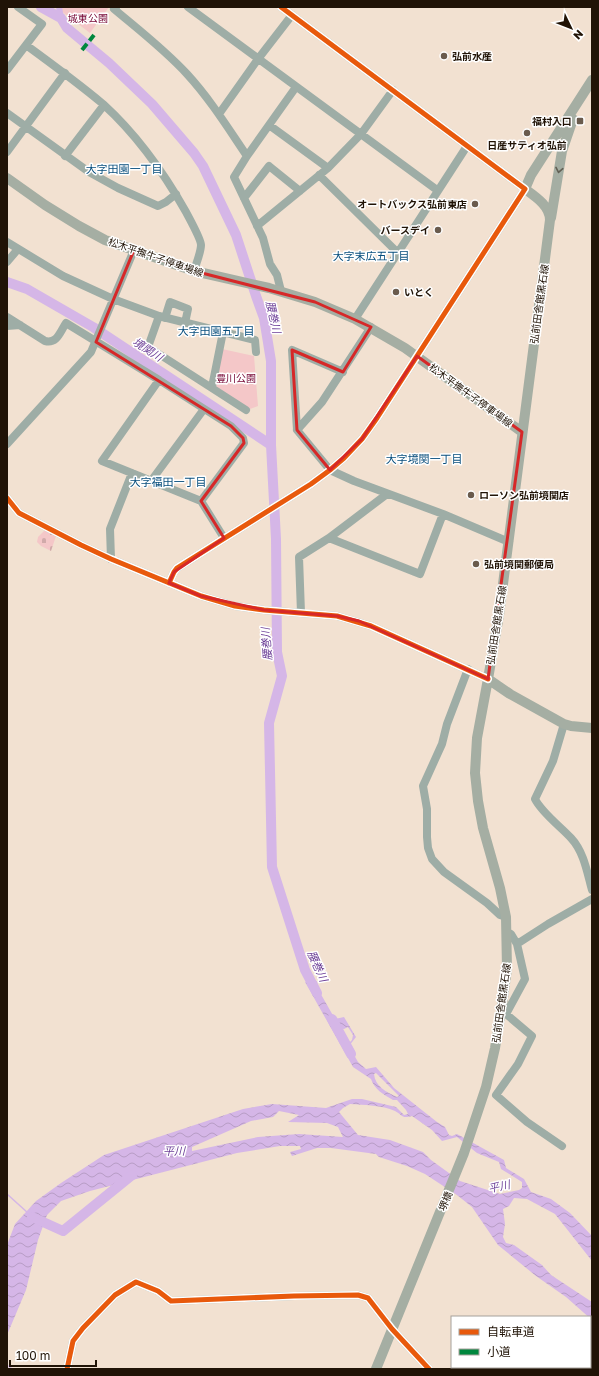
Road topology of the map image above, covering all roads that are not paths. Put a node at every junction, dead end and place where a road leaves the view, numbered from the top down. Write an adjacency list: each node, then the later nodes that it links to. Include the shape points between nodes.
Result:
1 (18, 7): 6 (street, via 42,24)
2 (116, 7): 17 (street, via 114,9 160,47 187,74)
3 (188, 7): 8 (street)
4 (282, 7): 5 (street)
5 (292, 15): 8 (street); 13 (street)
6 (26, 45): 7 (street); 10 (street)
7 (10, 59): 9 (street)
8 (258, 59): 12 (street); 17 (street)
9 (7, 70)
10 (65, 73): 15 (street); 20 (street)
11 (592, 80): 29 (main road, via 531,175)
12 (296, 87): 19 (street); 21 (street)
13 (392, 90): 21 (street); 22 (street)
14 (592, 90): 18 (main road, 弘前田舎館黒石線)
15 (104, 105): 24 (street); 32 (street, via 128,130)
16 (7, 113): 20 (street)
17 (219, 114): 25 (street)
18 (574, 119): 29 (main road, 弘前田舎館黒石線); 34 (main road, 弘前田舎館黒石線, one-way to 34, via 562,151)
19 (269, 125): 25 (street); 26 (street)
20 (26, 127): 23 (street); 24 (street)
21 (361, 134): 26 (street); 31 (street)
22 (466, 146): 29 (street); 31 (street)
23 (7, 152)
24 (65, 156): 32 (street, via 118,188 158,206)
25 (247, 156): 33 (street, via 234,177)
26 (328, 168): 27 (street)
27 (319, 175): 30 (street); 39 (street)
28 (7, 178): 38 (main road, 松木平撫牛子停車場線, via 79,226 105,240)
29 (525, 189): 34 (main road, via 548,209); 54 (street)
30 (300, 190): 33 (street, via 268,166); 35 (street)
31 (437, 190): 39 (street)
32 (176, 194): 41 (street, via 201,244)
33 (244, 198): 35 (street)
34 (550, 220): 61 (main road, 弘前田舎館黒石線)
35 (257, 226): 42 (street)
36 (7, 242): 37 (street)
37 (18, 249): 40 (street); 43 (street, via 63,276)
38 (134, 250): 41 (main road, 松木平撫牛子停車場線); 43 (street)
39 (397, 252): 46 (street)
40 (7, 262)
41 (194, 271): 42 (main road, 松木平撫牛子停車場線)
42 (282, 291): 46 (main road, 松木平撫牛子停車場線)
43 (113, 299): 45 (street); 52 (street)
44 (7, 317): 48 (street)
45 (162, 317): 47 (street); 47 (street, via 170,302 188,309); 57 (street, via 148,347)
46 (355, 319): 50 (main road, 松木平撫牛子停車場線)
47 (185, 323): 51 (street)
48 (20, 325): 49 (street); 52 (street, via 49,342 57,338 66,323)
49 (7, 326)
50 (371, 327): 54 (main road, 松木平撫牛子停車場線); 55 (street)
51 (223, 332): 53 (street, via 255,340); 57 (street)
52 (96, 340): 56 (street); 62 (street, via 91,352)
53 (256, 352)
54 (417, 356): 61 (main road, 松木平撫牛子停車場線); 63 (street, via 362,439)
55 (342, 372): 60 (street, via 322,402); 60 (street, via 292,350)
56 (159, 380): 58 (street); 64 (street, via 102,461)
57 (212, 387): 59 (street)
58 (204, 409): 65 (street); 68 (street, via 239,433 244,443)
59 (246, 410)
60 (297, 430): 63 (street)
61 (522, 432): 72 (main road, 弘前田舎館黒石線)
62 (7, 444)
63 (330, 470): 66 (street); 70 (street)
64 (132, 473): 65 (street); 73 (street, via 110,529)
65 (151, 481): 68 (street)
66 (387, 494): 69 (street); 71 (street)
67 (7, 498): 73 (street, via 19,513)
68 (201, 501): 70 (street)
69 (443, 514): 71 (street, via 420,574); 72 (street)
70 (224, 538): 74 (street, via 177,568)
71 (329, 538): 75 (street, via 299,557)
72 (508, 542): 77 (main road, 弘前田舎館黒石線)
73 (111, 559): 74 (street)
74 (169, 583): 75 (street, via 235,606)
75 (301, 613): 76 (street, via 359,621)
76 (468, 669): 77 (street); 82 (street, via 442,744 423,786 427,809 426,837 432,859 444,872)
77 (488, 679): 78 (main road); 82 (main road, 弘前田舎館黒石線, via 477,738 475,773 483,828)
78 (564, 724): 79 (main road); 80 (street, via 553,761 535,799 580,850)
79 (592, 728)
80 (592, 890)
81 (592, 899): 84 (street)
82 (506, 917): 83 (main road, 弘前田舎館黒石線)
83 (507, 932): 84 (street); 85 (main road, 弘前田舎館黒石線)
84 (516, 944): 85 (street, via 525,979)
85 (503, 1013): 86 (main road, 弘前田舎館黒石線, via 486,1087); 87 (street, via 532,1036 518,1064 496,1095 527,1122)
86 (475, 1121): 88 (main road, 堺橋)
87 (562, 1146)
88 (392, 1329): 89 (street, via 368,1298 358,1295 171,1301 136,1282 115,1295 83,1328 73,1341); 90 (main road); 91 (street)
89 (67, 1369)
90 (376, 1369)
91 (429, 1369)

